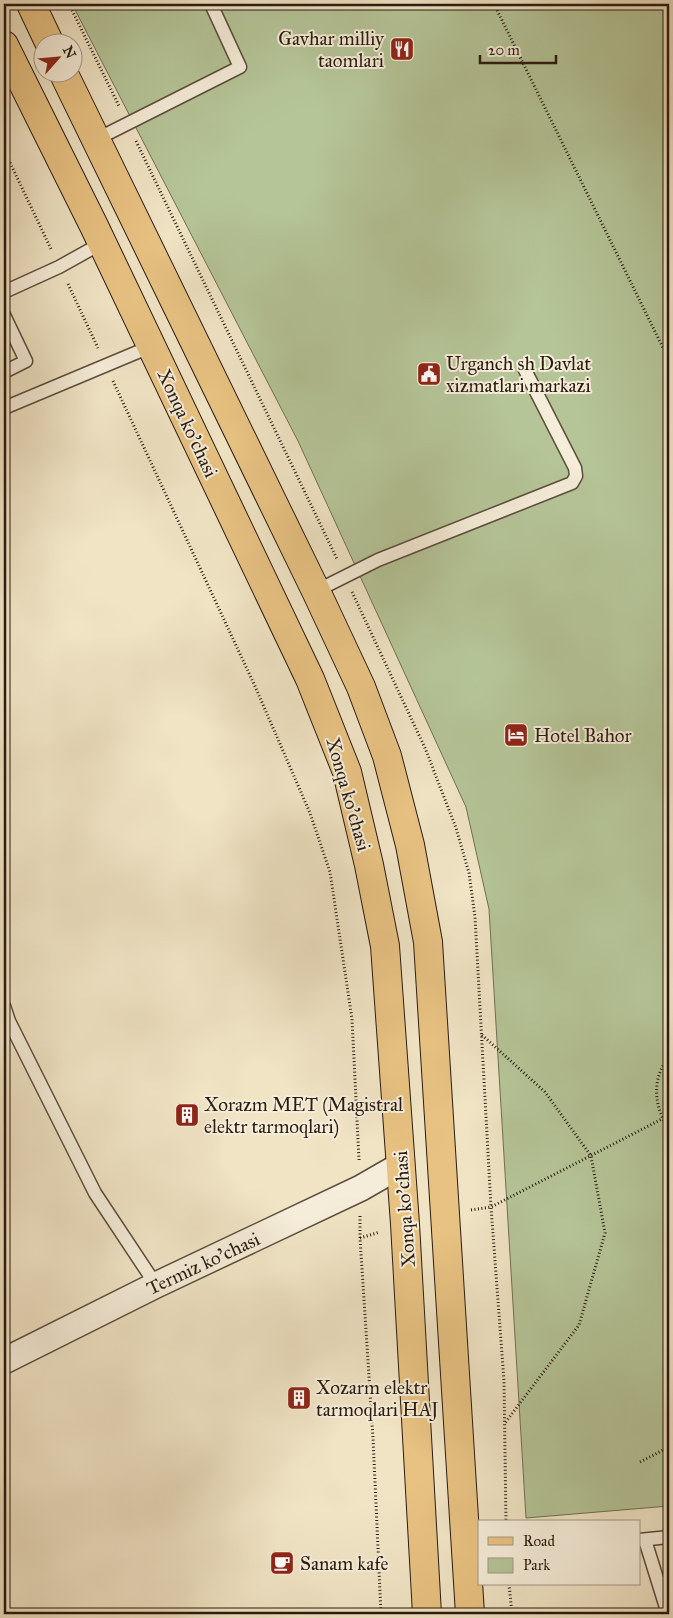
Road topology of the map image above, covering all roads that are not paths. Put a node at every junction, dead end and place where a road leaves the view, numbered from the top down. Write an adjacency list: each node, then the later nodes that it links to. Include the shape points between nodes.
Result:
1 (31, 4): 3 (main road)
2 (211, 4): 6 (lane, via 240,67)
3 (44, 32)
4 (4, 45): 8 (main road, Xonqa ko'chasi)
5 (68, 82): 6 (main road)
6 (97, 139): 7 (main road)
7 (130, 209): 8 (main road); 15 (main road)
8 (98, 235): 9 (lane, via 60,267); 11 (main road, Xonqa ko'chasi)
9 (4, 292)
10 (4, 314): 13 (lane, via 26,361)
11 (152, 346): 14 (lane); 18 (main road, Xonqa ko'chasi, via 310,679 347,772 385,946)
12 (524, 368): 15 (lane, via 574,468 576,476 572,483 378,560)
13 (4, 372)
14 (4, 408)
15 (316, 591): 23 (main road, via 361,687 388,756 410,845 428,942)
16 (4, 1006): 17 (lane)
17 (6, 1022): 19 (lane, via 95,1193)
18 (401, 1166): 19 (street, Termiz ko'chasi); 24 (main road, Xonqa ko'chasi)
19 (156, 1285): 20 (street, Termiz ko'chasi)
20 (4, 1360)
21 (669, 1537): 22 (lane)
22 (642, 1540): 26 (lane)
23 (473, 1559): 25 (main road)
24 (427, 1614)
25 (470, 1614)
26 (668, 1614)

